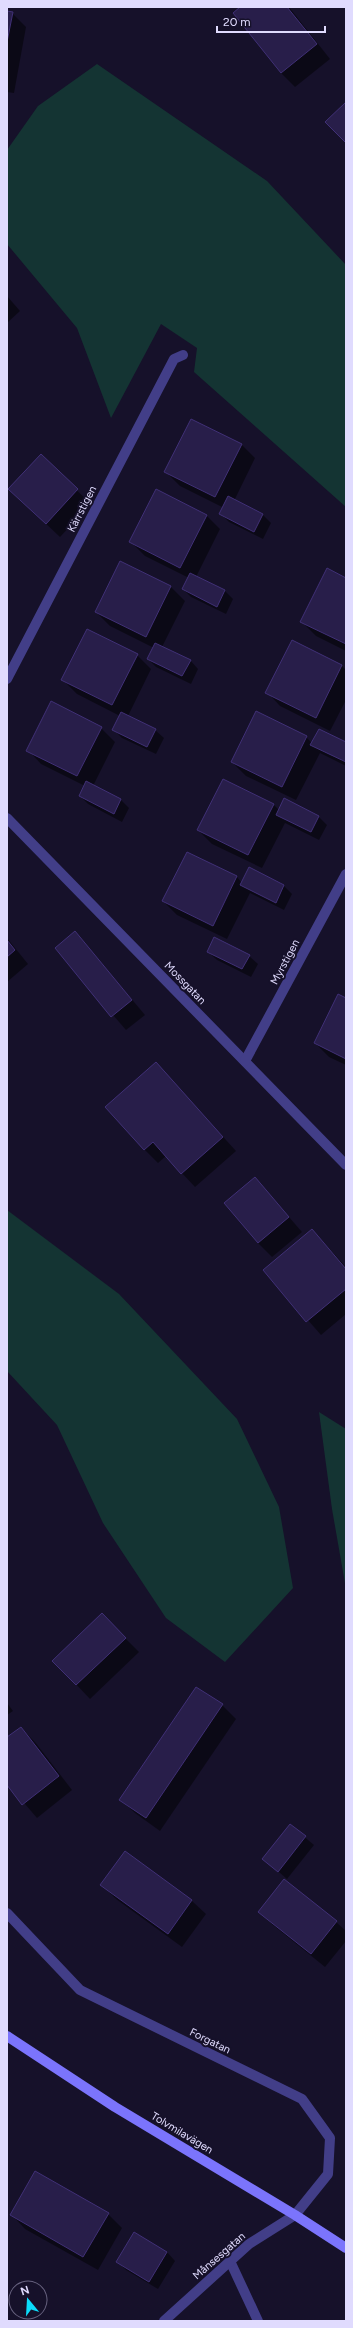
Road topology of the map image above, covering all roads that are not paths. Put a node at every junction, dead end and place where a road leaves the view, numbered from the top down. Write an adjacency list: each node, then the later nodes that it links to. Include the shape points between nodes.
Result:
1 (183, 355): 2 (street, Kärrstigen, via 174,359)
2 (7, 679)
3 (7, 818): 5 (street, Mossgatan)
4 (346, 874): 5 (street, Myrstigen)
5 (245, 1061): 6 (street, Mossgatan)
6 (346, 1165)
7 (7, 1913): 9 (street, Forgatan, via 80,1990 302,2099 330,2138 328,2174)
8 (7, 2036): 9 (street, Tolvmilavägen, via 115,2107)
9 (295, 2215): 10 (street, Tolvmilavägen); 11 (street, Månsesgatan, via 249,2244)
10 (346, 2248)
11 (230, 2261): 12 (street, Månsesgatan); 13 (street)
12 (164, 2321)
13 (258, 2321)

